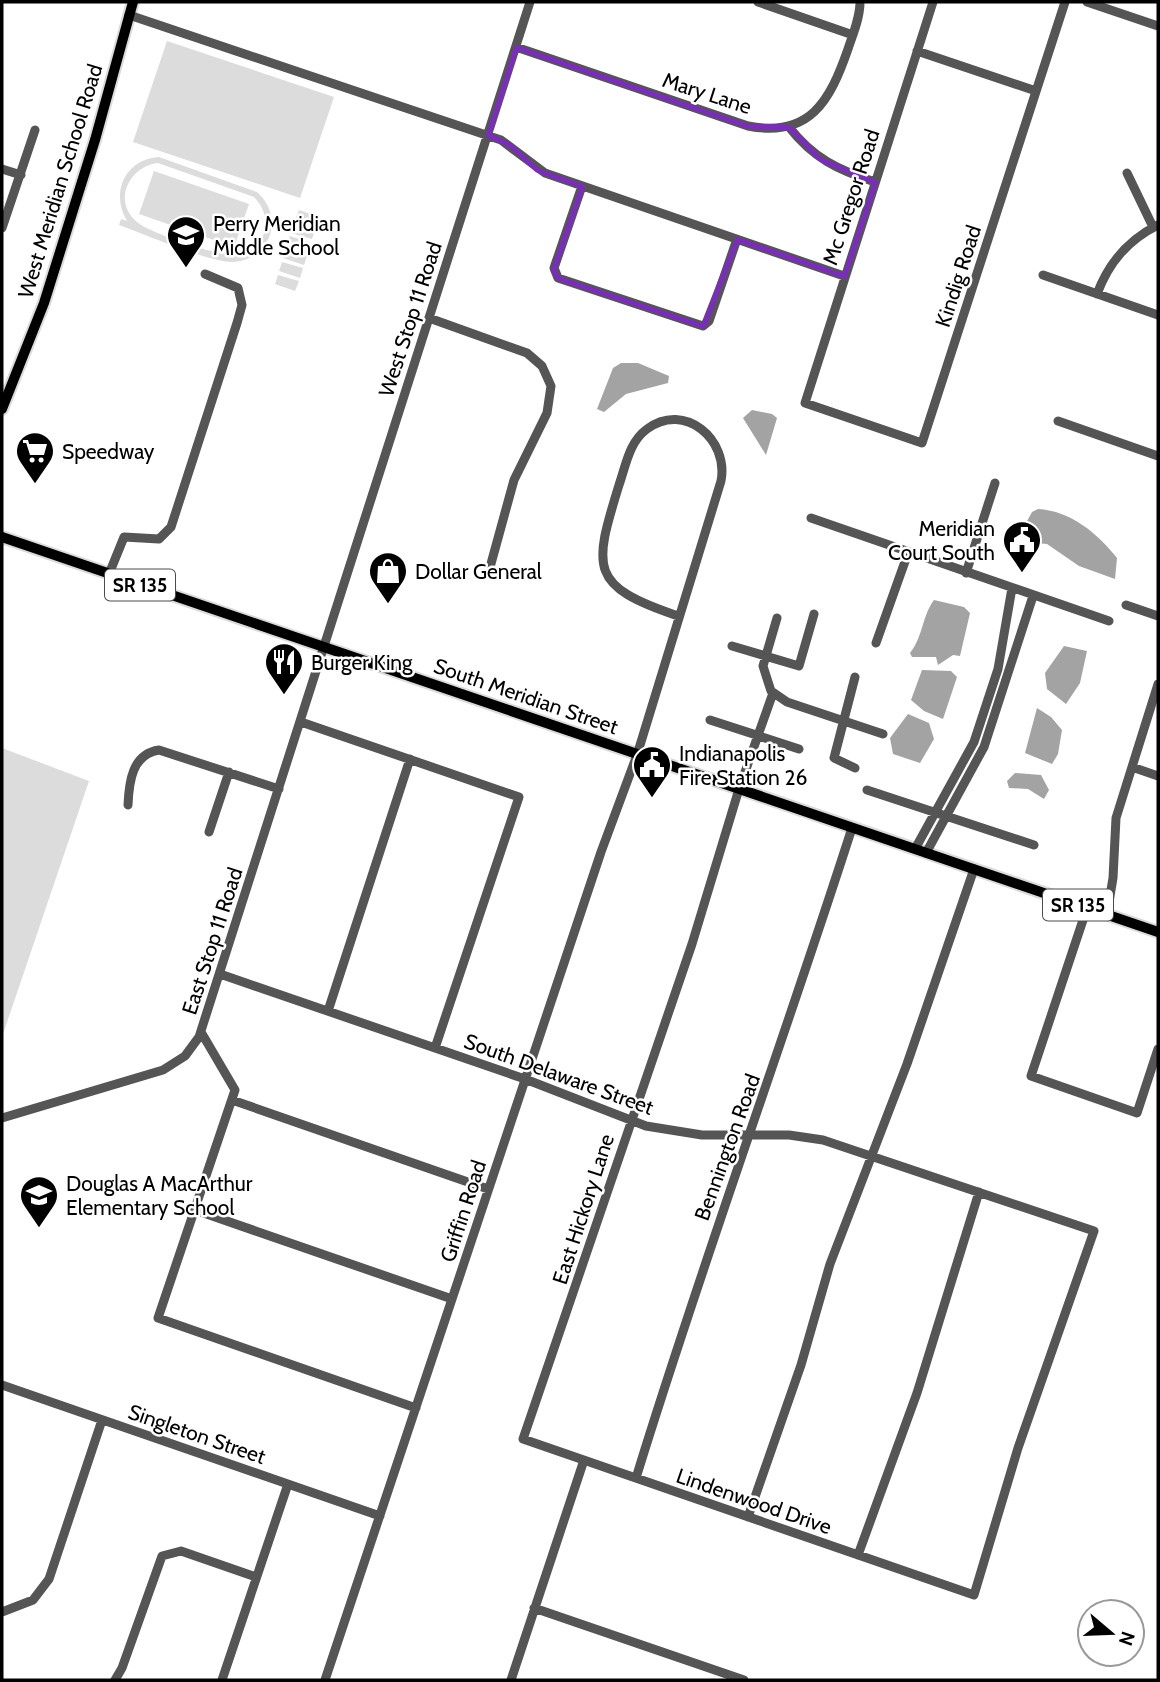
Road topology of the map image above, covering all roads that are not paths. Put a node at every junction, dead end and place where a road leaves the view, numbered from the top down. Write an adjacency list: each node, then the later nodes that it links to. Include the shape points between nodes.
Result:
1 (133, 2): 8 (main road, West Meridian School Road)
2 (530, 2): 11 (street, West Stop 11 Road)
3 (758, 2): 10 (street)
4 (860, 2): 10 (street)
5 (933, 2): 12 (street, Mc Gregor Road)
6 (1065, 2): 13 (street, Kindig Road)
7 (1087, 2): 9 (street)
8 (129, 15): 16 (street); 32 (main road, West Meridian School Road, via 44,303)
9 (1158, 26)
10 (853, 35): 14 (street, via 826,101)
11 (516, 47): 14 (street, Mary Lane, via 748,126); 16 (street, West Stop 11 Road)
12 (917, 51): 13 (street); 20 (street, Mc Gregor Road)
13 (1036, 91): 31 (street, Kindig Road, via 922,443)
14 (789, 127): 20 (street, via 827,164)
15 (35, 130): 19 (street)
16 (488, 135): 21 (street, via 510,145 537,170); 30 (street, West Stop 11 Road)
17 (2, 169): 19 (street)
18 (1127, 173): 22 (street)
19 (21, 175): 23 (street)
20 (875, 182): 27 (street, Mc Gregor Road)
21 (582, 186): 24 (street); 24 (street, via 553,270 557,278 609,296 703,326 709,321)
22 (1156, 226): 28 (street, via 1123,249)
23 (2, 228)
24 (737, 239): 27 (street)
25 (205, 274): 41 (street, via 238,288 242,305 237,323 171,527 159,539 124,537)
26 (1043, 275): 28 (street)
27 (844, 276): 31 (street, Mc Gregor Road)
28 (1097, 294): 29 (street)
29 (1158, 315)
30 (429, 318): 39 (street, via 527,353 549,379 550,404 519,466); 52 (street, West Stop 11 Road)
31 (804, 403)
32 (2, 409)
33 (1058, 421): 34 (street)
34 (1158, 456)
35 (995, 483): 40 (street)
36 (811, 518): 38 (street)
37 (2, 537): 41 (main road, South Meridian Street / SR 135)
38 (908, 553): 40 (street); 50 (street)
39 (489, 571)
40 (965, 573): 42 (street)
41 (109, 574): 52 (main road, South Meridian Street / SR 135)
42 (1012, 588): 43 (street); 73 (street, via 998,669 974,742)
43 (1033, 596): 49 (street); 74 (street, via 984,747)
44 (1126, 605): 47 (street)
45 (814, 614): 53 (street, via 799,666)
46 (678, 616): 46 (street, Griffin Road, via 723,472 715,442 699,427 680,420 658,423 631,448 602,542 604,567 618,589 637,602); 63 (street, Griffin Road)
47 (1158, 616)
48 (778, 618): 53 (street)
49 (1108, 621)
50 (876, 643)
51 (732, 646): 53 (street)
52 (325, 647): 59 (street, East Stop 11 Road); 63 (main road, South Meridian Street / SR 135)
53 (765, 655): 56 (street, via 763,675)
54 (855, 677): 58 (street)
55 (1158, 684): 65 (street)
56 (773, 693): 58 (street); 61 (street, East Hickory Lane)
57 (710, 720): 61 (street)
58 (843, 721): 60 (street); 66 (street, via 834,760)
59 (301, 722): 64 (street); 69 (street, East Stop 11 Road)
60 (883, 734)
61 (758, 736): 62 (street); 70 (street, East Hickory Lane)
62 (799, 749)
63 (637, 755): 70 (main road, South Meridian Street / SR 135); 88 (street, Griffin Road)
64 (410, 760): 84 (street); 86 (street, via 519,797)
65 (1132, 767): 68 (street); 81 (street, via 1114,826)
66 (855, 768)
67 (229, 772): 69 (street); 72 (street, via 167,751 149,752 137,762); 76 (street)
68 (1158, 776)
69 (279, 789): 83 (street, East Stop 11 Road)
70 (739, 789): 75 (main road, South Meridian Street / SR 135); 91 (street, East Hickory Lane, via 692,944)
71 (867, 790): 73 (street)
72 (128, 805)
73 (936, 813): 74 (street); 78 (street)
74 (946, 816): 77 (street); 78 (street)
75 (852, 828): 78 (main road, South Meridian Street / SR 135); 92 (street, Bennington Road)
76 (209, 832)
77 (1034, 845)
78 (921, 851): 79 (main road, South Meridian Street / SR 135)
79 (974, 869): 80 (main road, South Meridian Street / SR 135); 93 (street)
80 (1087, 908): 81 (main road, South Meridian Street / SR 135); 87 (street, via 1031,1076 1137,1113)
81 (1107, 914): 82 (main road, South Meridian Street / SR 135)
82 (1158, 932)
83 (220, 974): 84 (street, South Delaware Street); 85 (street, East Stop 11 Road)
84 (328, 1011): 86 (street, South Delaware Street)
85 (201, 1032): 89 (street, via 235,1090); 90 (street, East Stop 11 Road, via 185,1056 163,1070)
86 (435, 1048): 88 (street, South Delaware Street)
87 (1158, 1049)
88 (525, 1079): 91 (street, South Delaware Street); 94 (street, Griffin Road)
89 (232, 1100): 94 (street); 96 (street)
90 (2, 1118)
91 (629, 1121): 92 (street, South Delaware Street, via 694,1134); 101 (street, East Hickory Lane)
92 (750, 1136): 93 (street, South Delaware Street, via 811,1137); 103 (street, Bennington Road)
93 (873, 1156): 95 (street, South Delaware Street); 106 (street, via 830,1264 801,1365)
94 (488, 1189): 97 (street, Griffin Road)
95 (979, 1192): 107 (street, via 916,1393); 109 (street, South Delaware Street, via 1094,1231 1018,1448)
96 (195, 1210): 97 (street); 99 (street, via 158,1318)
97 (452, 1298): 99 (street, Griffin Road)
98 (2, 1385): 100 (street, Singleton Street)
99 (416, 1408): 105 (street, Griffin Road)
100 (102, 1420): 104 (street, Singleton Street); 111 (street, via 49,1580 33,1600)
101 (523, 1439): 102 (street, Lindenwood Drive)
102 (584, 1460): 103 (street, Lindenwood Drive); 110 (street)
103 (636, 1478): 106 (street, Lindenwood Drive)
104 (288, 1484): 105 (street, Singleton Street); 108 (street)
105 (380, 1516): 114 (street, Griffin Road)
106 (748, 1517): 107 (street, Lindenwood Drive)
107 (858, 1556): 109 (street, Lindenwood Drive)
108 (256, 1577): 112 (street, via 181,1551 162,1556); 113 (street)
109 (974, 1595)
110 (534, 1608): 115 (street); 116 (street)
111 (2, 1612)
112 (115, 1680)
113 (222, 1680)
114 (325, 1680)
115 (511, 1680)
116 (744, 1680)

